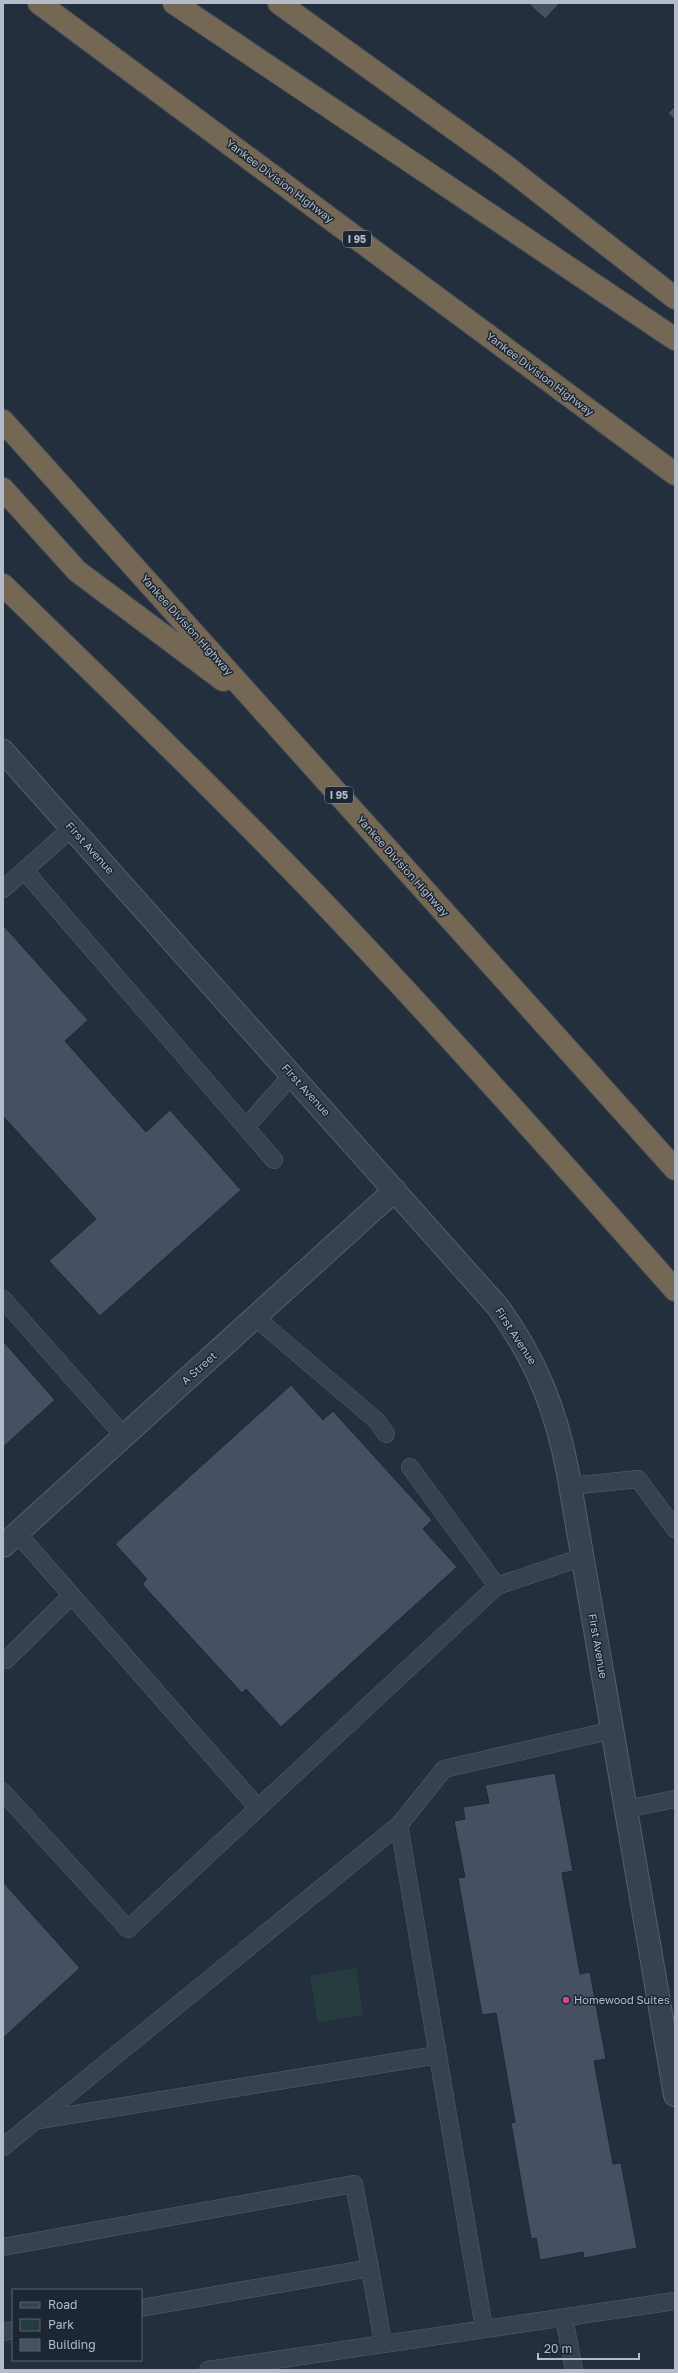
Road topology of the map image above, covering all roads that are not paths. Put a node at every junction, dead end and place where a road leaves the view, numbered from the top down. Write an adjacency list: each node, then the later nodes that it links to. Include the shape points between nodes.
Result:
1 (39, 3): 7 (highway, Yankee Division Highway / I 95)
2 (174, 3): 5 (highway)
3 (279, 3): 4 (highway, via 503,164)
4 (675, 298)
5 (675, 339)
6 (3, 421): 10 (highway, Yankee Division Highway / I 95)
7 (675, 474)
8 (3, 489): 10 (highway, via 77,571)
9 (3, 585): 20 (highway, via 203,779 319,898 457,1045)
10 (262, 710): 18 (highway, Yankee Division Highway / I 95)
11 (3, 751): 12 (street, First Avenue)
12 (72, 828): 13 (lane); 15 (street, First Avenue)
13 (24, 870): 14 (lane); 16 (lane)
14 (3, 889)
15 (292, 1075): 16 (lane); 19 (street, First Avenue)
16 (246, 1127): 17 (lane)
17 (274, 1160)
18 (675, 1169)
19 (395, 1190): 22 (street, A Street); 26 (street, First Avenue, via 498,1307 527,1350 539,1373 556,1419)
20 (675, 1290)
21 (3, 1299): 24 (lane)
22 (255, 1317): 23 (lane, via 377,1420); 24 (street, A Street)
23 (386, 1434)
24 (124, 1436): 28 (street, A Street)
25 (410, 1467): 30 (lane)
26 (571, 1486): 27 (lane, via 638,1479); 29 (street, First Avenue)
27 (675, 1528)
28 (10, 1539): 31 (lane)
29 (583, 1557): 30 (lane); 33 (street, First Avenue)
30 (497, 1586): 36 (lane)
31 (72, 1595): 32 (lane); 36 (lane)
32 (6, 1660)
33 (613, 1730): 37 (street, First Avenue); 38 (lane, via 444,1769)
34 (3, 1792): 36 (lane, via 128,1929)
35 (675, 1799): 37 (lane)
36 (258, 1808)
37 (626, 1809): 40 (street, First Avenue)
38 (398, 1825): 39 (lane); 41 (lane)
39 (438, 2055): 41 (lane); 48 (lane)
40 (675, 2095)
41 (37, 2120): 42 (lane)
42 (3, 2147)
43 (3, 2247): 44 (lane, via 354,2184)
44 (370, 2268): 46 (lane); 49 (lane)
45 (675, 2301): 47 (lane)
46 (142, 2308)
47 (564, 2318): 48 (lane); 51 (lane)
48 (484, 2328): 49 (lane)
49 (383, 2343): 50 (lane)
50 (208, 2370)
51 (574, 2370)

